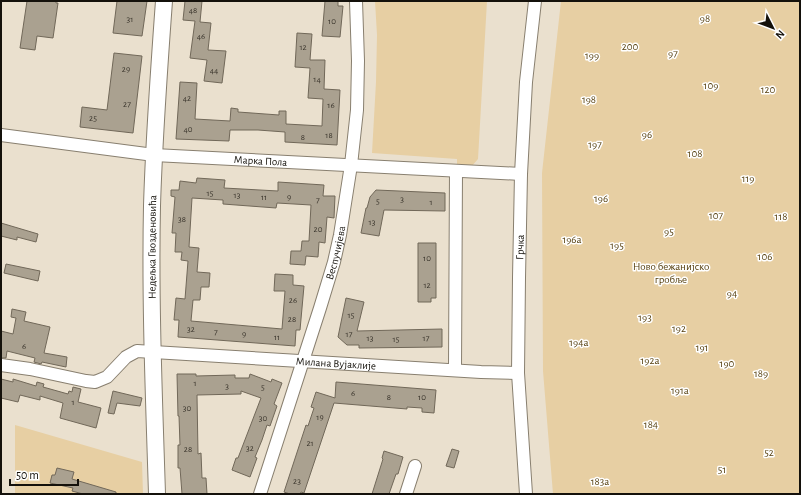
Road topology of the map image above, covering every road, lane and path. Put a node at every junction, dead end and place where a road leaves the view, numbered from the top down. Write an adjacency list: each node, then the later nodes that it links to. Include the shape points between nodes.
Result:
1 (164, 1): 5 (main road, Недељка Гвозденовића)
2 (356, 1): 6 (street, Веспучијева, via 358,88)
3 (535, 1): 8 (street, Грчка, via 526,82)
4 (1, 135): 5 (street, Марка Пола)
5 (154, 155): 6 (street, Марка Пола); 9 (main road, Недељка Гвозденовића)
6 (351, 165): 7 (street, Марка Пола); 10 (street, Веспучијева, via 346,206 334,262)
7 (456, 171): 8 (street, Марка Пола); 12 (street)
8 (521, 174): 13 (street, Грчка)
9 (153, 352): 10 (street, Милана Вујаклије); 11 (street, Милана Вујаклије, via 132,353 107,377 95,382); 15 (main road, Недељка Гвозденовића)
10 (303, 361): 12 (street, Милана Вујаклије); 16 (street, Веспучијева)
11 (1, 365)
12 (455, 370): 13 (street, Милана Вујаклије)
13 (518, 373): 18 (street, Грчка)
14 (415, 466): 17 (street)
15 (157, 494)
16 (260, 494)
17 (406, 494)
18 (526, 494)

